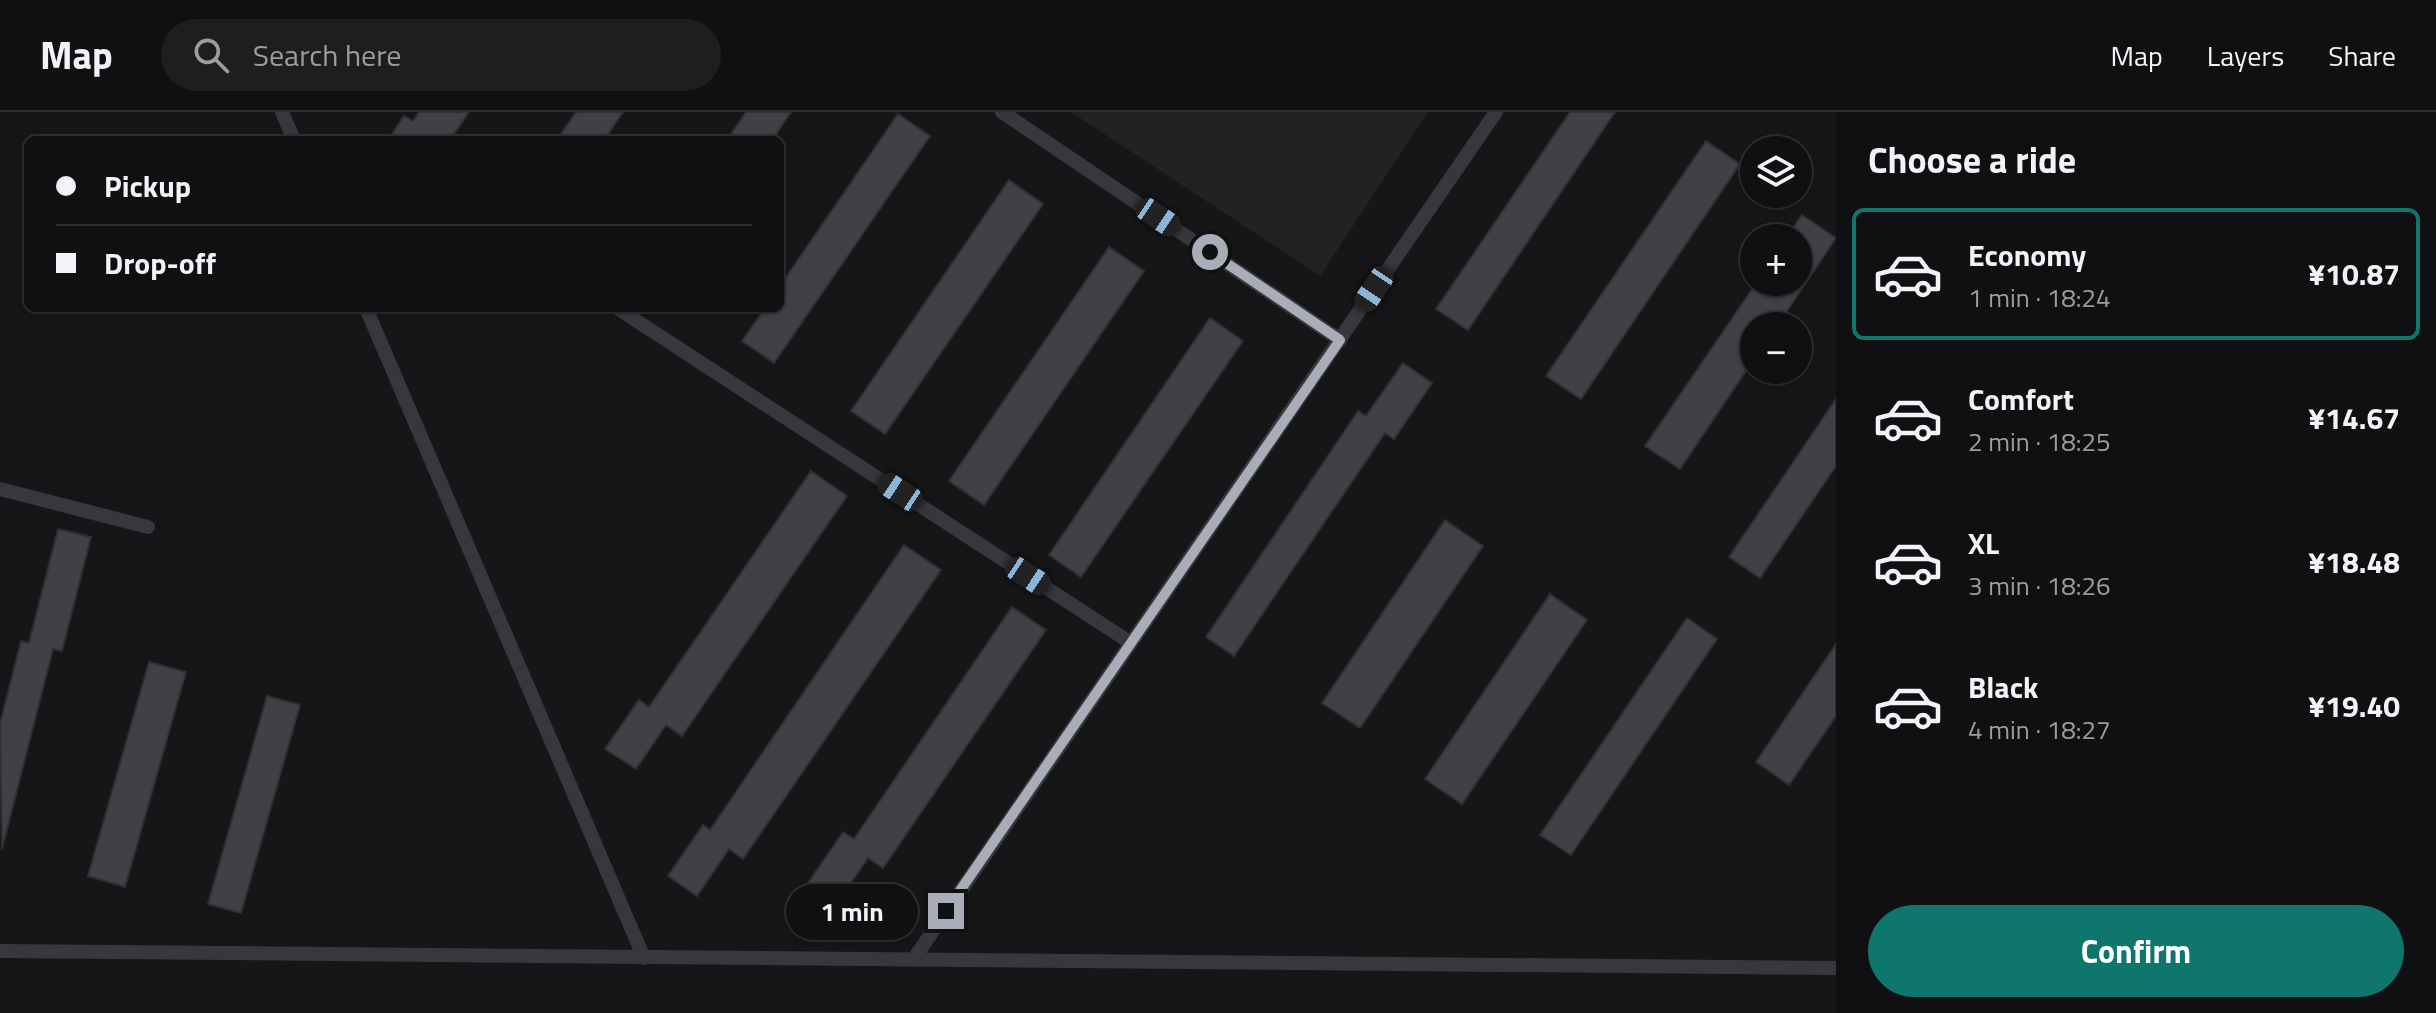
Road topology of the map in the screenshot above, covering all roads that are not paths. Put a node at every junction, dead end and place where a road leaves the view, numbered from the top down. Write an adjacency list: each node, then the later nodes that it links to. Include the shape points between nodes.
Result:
1 (282, 112): 4 (lane)
2 (1002, 112): 7 (lane)
3 (1496, 112): 7 (lane)
4 (292, 136)
5 (368, 312): 12 (lane)
6 (623, 312): 10 (lane)
7 (1340, 340): 10 (lane)
8 (0, 489): 9 (lane)
9 (148, 527)
10 (1131, 643): 13 (lane)
11 (0, 951): 12 (lane)
12 (644, 958): 13 (lane)
13 (913, 960): 14 (lane)
14 (1836, 968)

